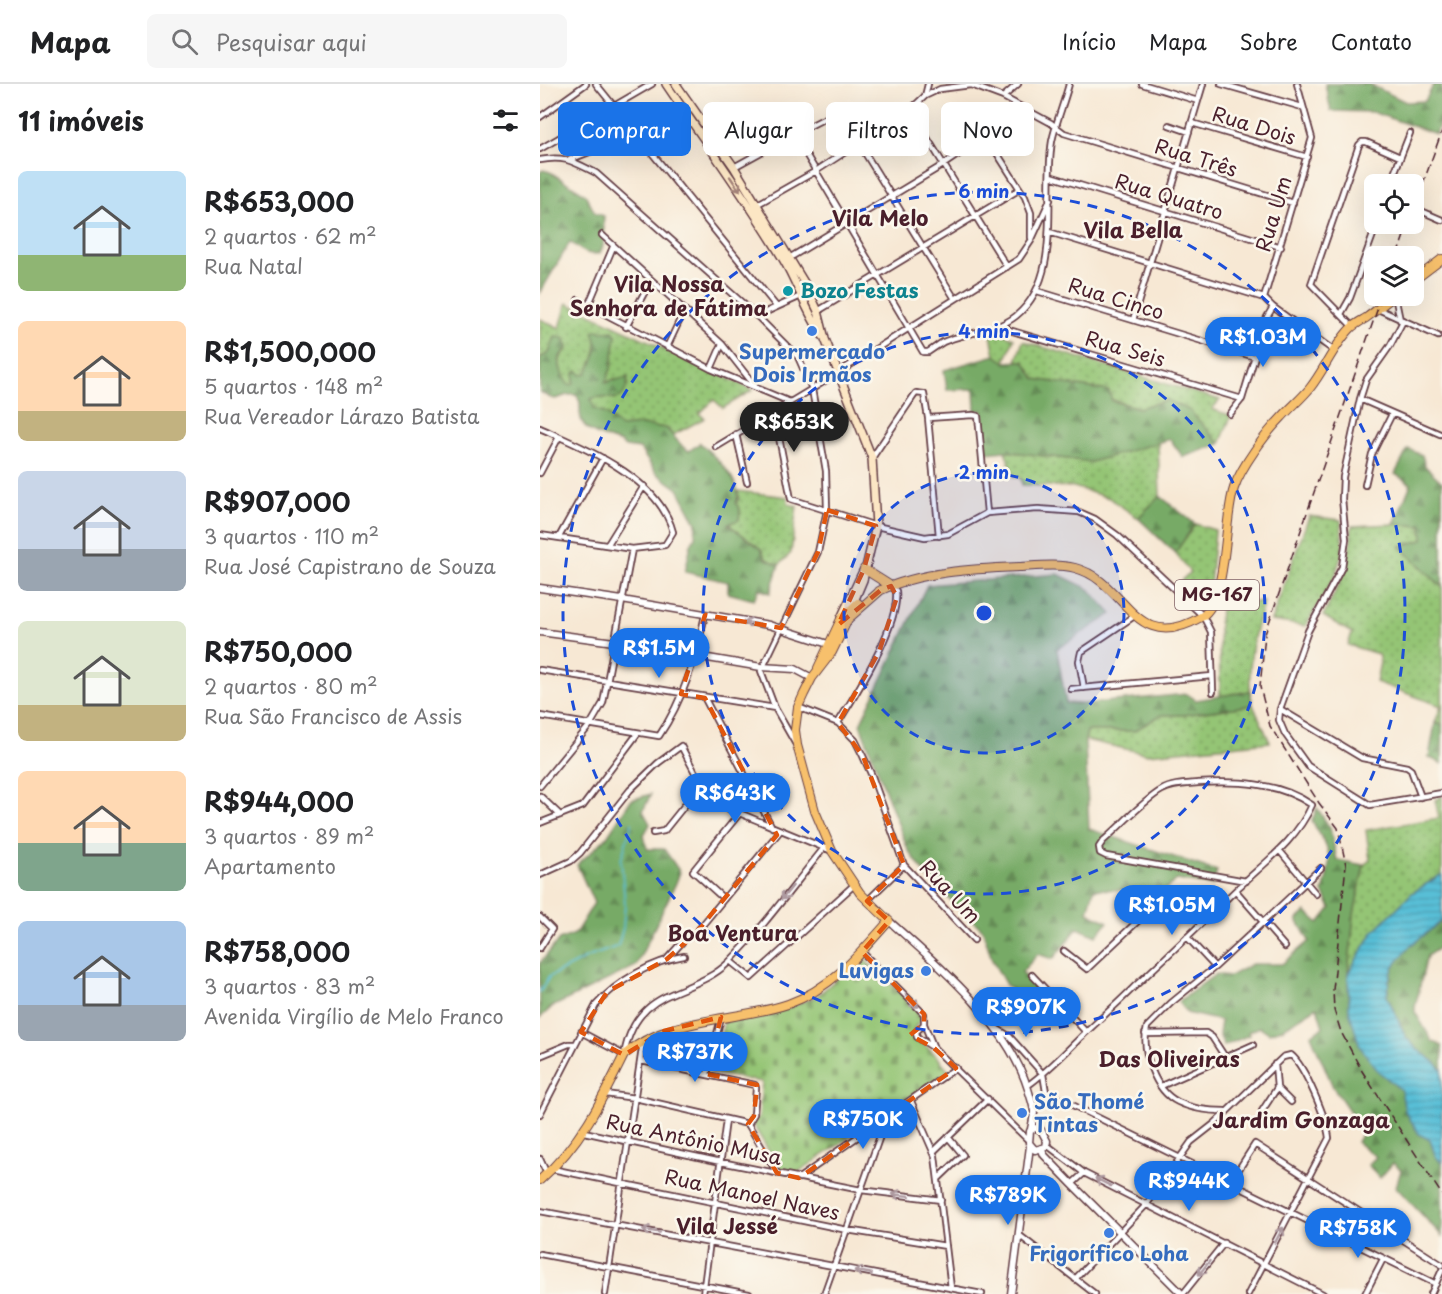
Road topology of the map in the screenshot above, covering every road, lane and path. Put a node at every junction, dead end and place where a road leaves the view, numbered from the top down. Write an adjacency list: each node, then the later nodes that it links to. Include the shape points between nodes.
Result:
1 (586, 84): 24 (street)
2 (596, 84): 16 (street)
3 (652, 84): 17 (street)
4 (666, 84): 18 (main road)
5 (676, 84): 19 (main road)
6 (928, 84): 13 (street)
7 (1018, 84): 14 (street)
8 (1069, 84): 28 (street)
9 (1142, 84): 15 (street, Rua Dois)
10 (1203, 84): 15 (street)
11 (1221, 84): 21 (street)
12 (1297, 84): 21 (street)
13 (925, 96): 14 (street, via 940,89 971,85); 20 (street)
14 (1003, 97): 28 (street)
15 (1198, 101): 25 (street)
16 (611, 102)
17 (621, 102)
18 (681, 102)
19 (685, 102)
20 (919, 102)
21 (1302, 107): 42 (street, Rua Um, via 1312,138)
22 (691, 113): 27 (main road)
23 (691, 115): 31 (main road)
24 (540, 117)
25 (1192, 123): 29 (street); 42 (street, Rua Dois)
26 (1169, 125): 29 (street)
27 (703, 126)
28 (1057, 128): 48 (street, Rua Três); 51 (street)
29 (1189, 132): 48 (street)
30 (1410, 133): 43 (street)
31 (701, 135): 56 (main road, one-way to 56)
32 (558, 139): 34 (street)
33 (929, 142): 46 (street)
34 (540, 149)
35 (579, 156): 45 (street)
36 (654, 156): 82 (street)
37 (726, 156): 47 (main road)
38 (754, 156): 47 (street)
39 (807, 156): 49 (street)
40 (839, 156): 49 (street)
41 (868, 156): 53 (street)
42 (1307, 157): 55 (street, Rua Um)
43 (1400, 157): 50 (street); 89 (street, via 1362,142 1359,145 1311,284)
44 (540, 160): 45 (street)
45 (569, 160): 90 (street, via 596,172)
46 (943, 165): 52 (street, via 986,136); 53 (street); 59 (street)
47 (734, 167): 56 (main road)
48 (1179, 168): 55 (street, Rua Três); 57 (street)
49 (816, 171): 56 (street); 61 (street)
50 (1394, 174)
51 (1050, 176): 54 (street); 57 (street, Rua Quatro)
52 (1020, 189): 59 (street); 65 (street, via 1030,213)
53 (892, 195): 61 (street); 67 (street)
54 (1050, 200): 62 (street); 65 (street)
55 (1293, 203): 68 (street, Rua Um)
56 (755, 207): 69 (main road); 77 (main road)
57 (1166, 211): 68 (street, Rua Quatro); 71 (street)
58 (1424, 212): 60 (street)
59 (975, 218): 67 (street); 72 (street)
60 (1442, 220)
61 (847, 223): 69 (street); 74 (street)
62 (1049, 232): 71 (street); 76 (street)
63 (1373, 234): 89 (street)
64 (602, 235): 66 (street)
65 (1031, 241): 72 (street, via 1019,259)
66 (613, 247): 75 (street); 81 (street)
67 (924, 247): 74 (street); 79 (street)
68 (1281, 247): 78 (street, Rua Um)
69 (791, 257): 88 (main road)
70 (1442, 258): 73 (main road)
71 (1150, 263): 78 (street); 91 (street)
72 (1007, 267): 79 (street)
73 (1424, 272)
74 (878, 274): 88 (street); 96 (street)
75 (651, 280): 87 (street); 95 (street)
76 (1037, 291): 91 (street, Rua Cinco); 93 (street, via 1015,317)
77 (801, 296): 82 (street); 98 (main road)
78 (1264, 298): 85 (street)
79 (955, 299): 96 (street)
80 (578, 300): 81 (street)
81 (588, 306): 95 (street)
82 (776, 306): 90 (street)
83 (1381, 306): 86 (main road, MG-167)
84 (1398, 306): 92 (street)
85 (1273, 307): 101 (street); 102 (street)
86 (1377, 309): 92 (street); 94 (main road, MG-167)
87 (684, 311): 99 (street); 100 (street)
88 (818, 311): 98 (main road)
89 (1341, 314): 94 (street)
90 (757, 316): 106 (street, via 798,357)
91 (1133, 320): 102 (street, Rua Cinco)
92 (1401, 320): 97 (street); 108 (street, via 1395,338 1366,380)
93 (1003, 324): 96 (street, via 942,343 928,352 923,352); 107 (street, Rua Seis, via 1009,330)
94 (1352, 326): 101 (main road, MG-167)
95 (626, 327): 100 (street)
96 (910, 327): 104 (street)
97 (1438, 336)
98 (825, 339): 104 (main road)
99 (722, 344): 103 (street); 105 (street)
100 (667, 347): 103 (street)
101 (1333, 350): 141 (main road, MG-167, via 1310,388 1268,433 1239,476 1227,515 1220,586)
102 (1255, 357): 107 (street)
103 (711, 369): 105 (street)
104 (838, 371): 106 (street); 120 (main road)
105 (756, 388): 109 (street)
106 (812, 389): 109 (street); 125 (street, via 826,471)
107 (1242, 399): 111 (street)
108 (1360, 399): 112 (street); 162 (street, via 1343,477 1346,539 1342,567 1308,631)
109 (790, 402): 110 (street)
110 (774, 412): 115 (street); 125 (street, via 791,499)
111 (1230, 414)
112 (1392, 414): 116 (street); 123 (street, via 1372,454)
113 (928, 418): 120 (street, via 924,393 916,393); 126 (street, via 979,418); 129 (street)
114 (540, 428): 117 (street)
115 (736, 434): 118 (street); 122 (street)
116 (1440, 434)
117 (559, 437): 119 (street); 121 (street)
118 (716, 447)
119 (603, 458): 124 (street); 130 (street)
120 (872, 458): 127 (main road)
121 (540, 473)
122 (747, 482)
123 (1365, 485)
124 (644, 486): 131 (street); 132 (street, via 669,517 673,532 665,545)
125 (827, 510): 127 (street); 143 (street, via 818,552)
126 (987, 513): 129 (street); 141 (street, via 1038,509 1079,512 1095,519)
127 (876, 526): 129 (street, via 915,536); 133 (main road)
128 (540, 535): 130 (street)
129 (939, 536)
130 (559, 537): 131 (street)
131 (608, 544): 132 (street)
132 (632, 549): 137 (street)
133 (864, 569): 134 (main road); 138 (main road); 142 (main road, MG-167)
134 (891, 586): 136 (main road, MG-167); 140 (main road, MG-167, via 951,572 1064,566 1093,575); 164 (street, via 896,591 896,603 879,652)
135 (540, 588): 137 (street)
136 (881, 590): 138 (main road, MG-167); 145 (main road, MG-167, via 848,619)
137 (622, 600): 139 (street); 146 (street)
138 (850, 611): 142 (main road, MG-167); 145 (main road)
139 (705, 615): 143 (street, one-way to 139); 149 (street)
140 (1136, 615): 141 (main road, MG-167, via 1162,629 1176,628); 155 (street, via 1081,652)
141 (1203, 616): 153 (street, via 1211,632)
142 (841, 619): 147 (main road, MG-167)
143 (782, 628): 147 (street); 150 (street)
144 (540, 632): 146 (street)
145 (837, 639): 148 (main road, MG-167)
146 (614, 642): 149 (street); 154 (street)
147 (828, 644): 148 (main road); 152 (main road, MG-167)
148 (832, 652): 152 (main road, MG-167)
149 (696, 656): 150 (street); 158 (street)
150 (761, 667): 152 (street, via 795,669); 161 (street)
151 (540, 670): 154 (street)
152 (814, 675): 160 (main road, MG-167)
153 (1212, 676): 155 (street); 157 (street)
154 (606, 682): 158 (street); 165 (street, via 603,703)
155 (1084, 688): 156 (street)
156 (1071, 689)
157 (1213, 692)
158 (681, 694): 159 (street); 166 (street, via 659,736)
159 (705, 699): 161 (street); 176 (street)
160 (798, 707): 164 (street); 167 (main road, MG-167)
161 (775, 708): 167 (street)
162 (1280, 709): 172 (street, via 1365,759 1407,767); 172 (street, via 1279,720 1300,757 1350,794 1370,805)
163 (540, 716): 165 (street)
164 (838, 723): 181 (street, via 855,740 863,756)
165 (590, 726): 166 (street); 169 (street)
166 (638, 733): 174 (street, via 583,806)
167 (797, 745): 179 (main road, MG-167)
168 (701, 785): 173 (street, via 710,801); 178 (street, via 664,831); 183 (street, via 681,746 630,790 580,853)
169 (540, 786)
170 (1442, 793): 172 (street)
171 (540, 796): 174 (street)
172 (1421, 797)
173 (739, 813): 176 (street); 190 (street, via 693,871)
174 (560, 815): 175 (street)
175 (540, 823)
176 (772, 826): 177 (street)
177 (780, 831): 179 (street); 190 (street)
178 (653, 833)
179 (828, 850): 186 (main road, MG-167); 205 (street, one-way to 205)
180 (1279, 850): 184 (street); 184 (street, via 1297,832 1312,805 1281,790 1229,781 1173,786 1157,793 1099,847 1106,856); 185 (street)
181 (904, 865): 191 (street); 198 (street, Rua Um)
182 (1321, 868): 185 (street)
183 (540, 875)
184 (1246, 881): 187 (street)
185 (1306, 882): 188 (street); 196 (street)
186 (854, 885): 191 (main road, MG-167); 205 (street, via 752,978)
187 (1236, 891): 193 (street); 196 (street)
188 (1316, 894)
189 (1127, 895): 192 (street)
190 (724, 899): 204 (street, via 695,934)
191 (867, 901): 195 (main road, MG-167)
192 (1158, 901): 193 (street); 201 (street, via 1087,969)
193 (1214, 912): 197 (street)
194 (540, 917): 200 (street, via 552,929)
195 (890, 921): 202 (main road); 213 (street)
196 (1263, 923): 199 (street); 206 (street)
197 (1187, 937): 206 (street); 211 (street)
198 (974, 940)
199 (1285, 947)
200 (540, 948)
201 (1064, 951)
202 (862, 952): 208 (main road, via 825,984 803,997); 209 (street, one-way to 209, via 924,1014)
203 (684, 956): 204 (street)
204 (667, 959): 210 (street, via 607,992)
205 (730, 961): 220 (street, via 718,972 656,1001 636,1023)
206 (1215, 967): 212 (street, via 1150,1023)
207 (1032, 975): 211 (street)
208 (721, 1018): 214 (main road, via 664,1031); 219 (street)
209 (924, 1024): 218 (street); 218 (street, via 915,1034)
210 (581, 1032): 215 (street); 220 (street)
211 (1086, 1032): 227 (street)
212 (1145, 1034): 222 (street, via 1206,1033); 229 (street, via 1147,1057)
213 (1006, 1037): 227 (street); 228 (street)
214 (644, 1040): 220 (main road); 223 (street)
215 (575, 1044): 221 (street); 240 (street)
216 (691, 1045): 219 (street)
217 (1253, 1046): 222 (street)
218 (934, 1048): 225 (street)
219 (712, 1051): 226 (street)
220 (624, 1055): 232 (main road)
221 (540, 1056)
222 (1225, 1057): 229 (street)
223 (641, 1061): 226 (street); 233 (street)
224 (1275, 1064): 230 (street); 239 (street); 260 (street, via 1291,1055 1297,1060 1329,1134)
225 (956, 1068): 234 (street); 235 (street)
226 (707, 1074): 243 (street, via 753,1084 754,1114)
227 (1043, 1074): 228 (street); 231 (street)
228 (1027, 1086): 237 (street)
229 (1161, 1086): 239 (street, via 1178,1102)
230 (1277, 1088): 236 (street); 238 (street)
231 (1046, 1092): 237 (street); 252 (street)
232 (605, 1094): 233 (street); 246 (main road)
233 (635, 1098): 242 (street); 248 (street)
234 (988, 1099): 247 (street); 249 (street)
235 (911, 1101): 241 (street); 251 (street)
236 (1291, 1102)
237 (1034, 1110): 244 (street); 245 (street)
238 (1262, 1111)
239 (1225, 1112): 252 (street)
240 (540, 1114)
241 (887, 1118): 259 (street); 266 (street)
242 (726, 1119): 243 (street); 255 (street)
243 (748, 1124): 257 (street)
244 (1031, 1129): 245 (street); 249 (street)
245 (1041, 1130): 250 (street, via 1047,1141)
246 (584, 1132): 248 (street, Rua Antônio Musa); 256 (main road)
247 (948, 1137): 251 (street); 261 (street, via 963,1155)
248 (629, 1143): 255 (street, Rua Antônio Musa); 264 (street)
249 (1029, 1143): 250 (street); 254 (street)
250 (1043, 1148): 254 (street); 258 (street); 265 (street, via 1044,1155)
251 (934, 1151): 261 (street)
252 (1179, 1158): 263 (street); 269 (street)
253 (540, 1159): 256 (street)
254 (1028, 1161): 275 (street)
255 (721, 1162): 257 (street, Rua Antônio Musa); 268 (street)
256 (550, 1171): 262 (main road); 264 (street, Rua Manoel Naves)
257 (777, 1173): 259 (street, Rua Antônio Musa)
258 (1084, 1173): 265 (street); 269 (street, one-way to 258)
259 (799, 1178): 266 (street, Rua Antônio Musa)
260 (1309, 1178): 263 (street, via 1255,1144); 271 (street); 282 (street)
261 (938, 1179): 267 (street)
262 (540, 1180)
263 (1230, 1183): 271 (street)
264 (623, 1184): 268 (street, Rua Manoel Naves); 272 (street)
265 (1072, 1184): 274 (street)
266 (861, 1190): 267 (street, Rua Antônio Musa, one-way to 266); 273 (street)
267 (941, 1200): 278 (street)
268 (715, 1202): 273 (street, Rua Manoel Naves); 276 (street)
269 (1147, 1204): 274 (street); 277 (street)
270 (540, 1211): 272 (street)
271 (1291, 1213): 280 (street); 281 (street, one-way to 271)
272 (616, 1225): 276 (street, one-way to 272); 284 (street)
273 (847, 1230): 278 (street, Rua Manoel Naves); 283 (street)
274 (1121, 1233): 286 (street); 298 (street)
275 (1019, 1234): 286 (street); 296 (street)
276 (709, 1242): 283 (street); 288 (street)
277 (1224, 1243): 281 (street); 298 (street, one-way to 298)
278 (946, 1246): 289 (street)
279 (540, 1254): 284 (street)
280 (1383, 1259): 287 (street); 301 (street)
281 (1264, 1263): 299 (street); 300 (street)
282 (1442, 1265)
283 (834, 1266): 289 (street, one-way to 283); 294 (street)
284 (610, 1268): 288 (street); 291 (street)
285 (1442, 1270): 287 (street)
286 (1075, 1279): 297 (street)
287 (1436, 1284): 302 (street)
288 (704, 1285): 292 (street); 293 (street)
289 (951, 1288): 290 (street)
290 (975, 1293): 295 (street)
291 (605, 1294)
292 (703, 1294)
293 (749, 1294)
294 (824, 1294)
295 (982, 1294)
296 (1011, 1294)
297 (1095, 1294)
298 (1183, 1294)
299 (1248, 1294)
300 (1323, 1294)
301 (1365, 1294)
302 (1431, 1294)

